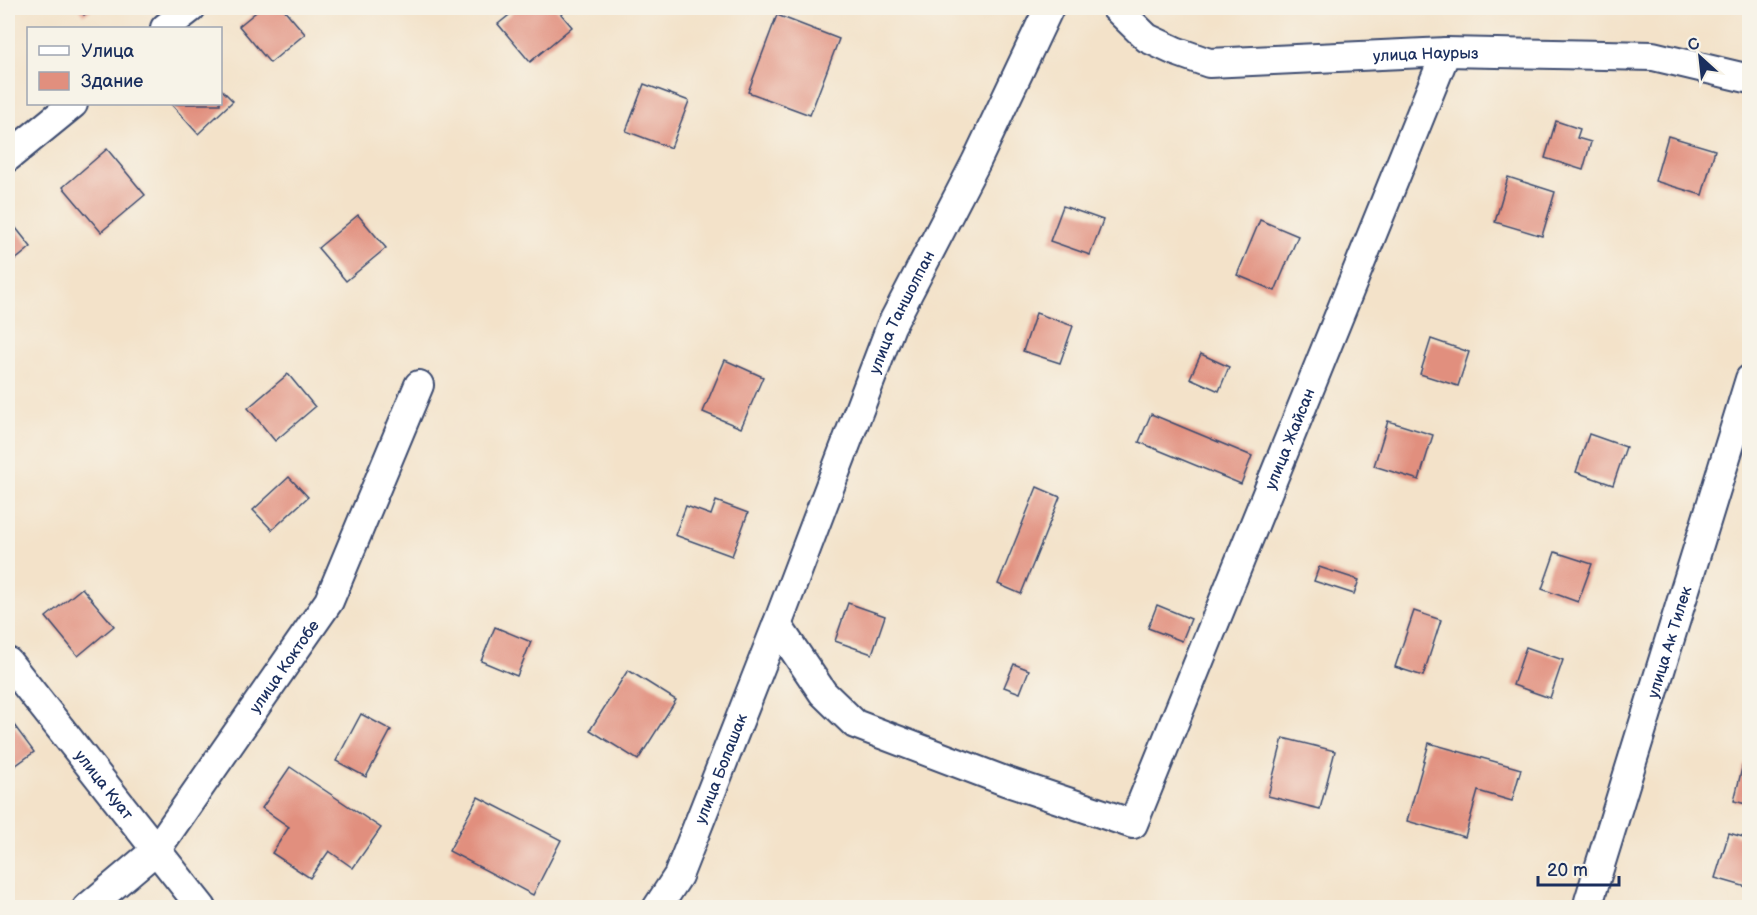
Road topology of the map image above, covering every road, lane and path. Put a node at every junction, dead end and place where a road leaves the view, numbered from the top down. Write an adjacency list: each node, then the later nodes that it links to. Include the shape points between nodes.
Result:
1 (191, 8): 4 (street)
2 (1048, 8): 11 (street, улица Таншолпан, via 976,162 891,326)
3 (1116, 8): 5 (street, улица Наурыз, via 1147,38 1209,63)
4 (166, 27)
5 (1446, 52): 6 (street, улица Наурыз, via 1653,56); 11 (street, улица Жайсан, via 1133,824 855,724 823,693)
6 (1749, 79)
7 (72, 105): 8 (street)
8 (8, 157)
9 (1749, 379): 17 (street, улица Ак Тилек)
10 (419, 385): 13 (street, улица Коктобе, via 329,601)
11 (777, 625): 16 (street, улица Болашак, via 678,876)
12 (8, 662): 13 (street, улица Куат)
13 (156, 850): 14 (street, улица Коктобе); 15 (street, улица Куат)
14 (87, 908)
15 (202, 908)
16 (657, 908)
17 (1589, 908)

